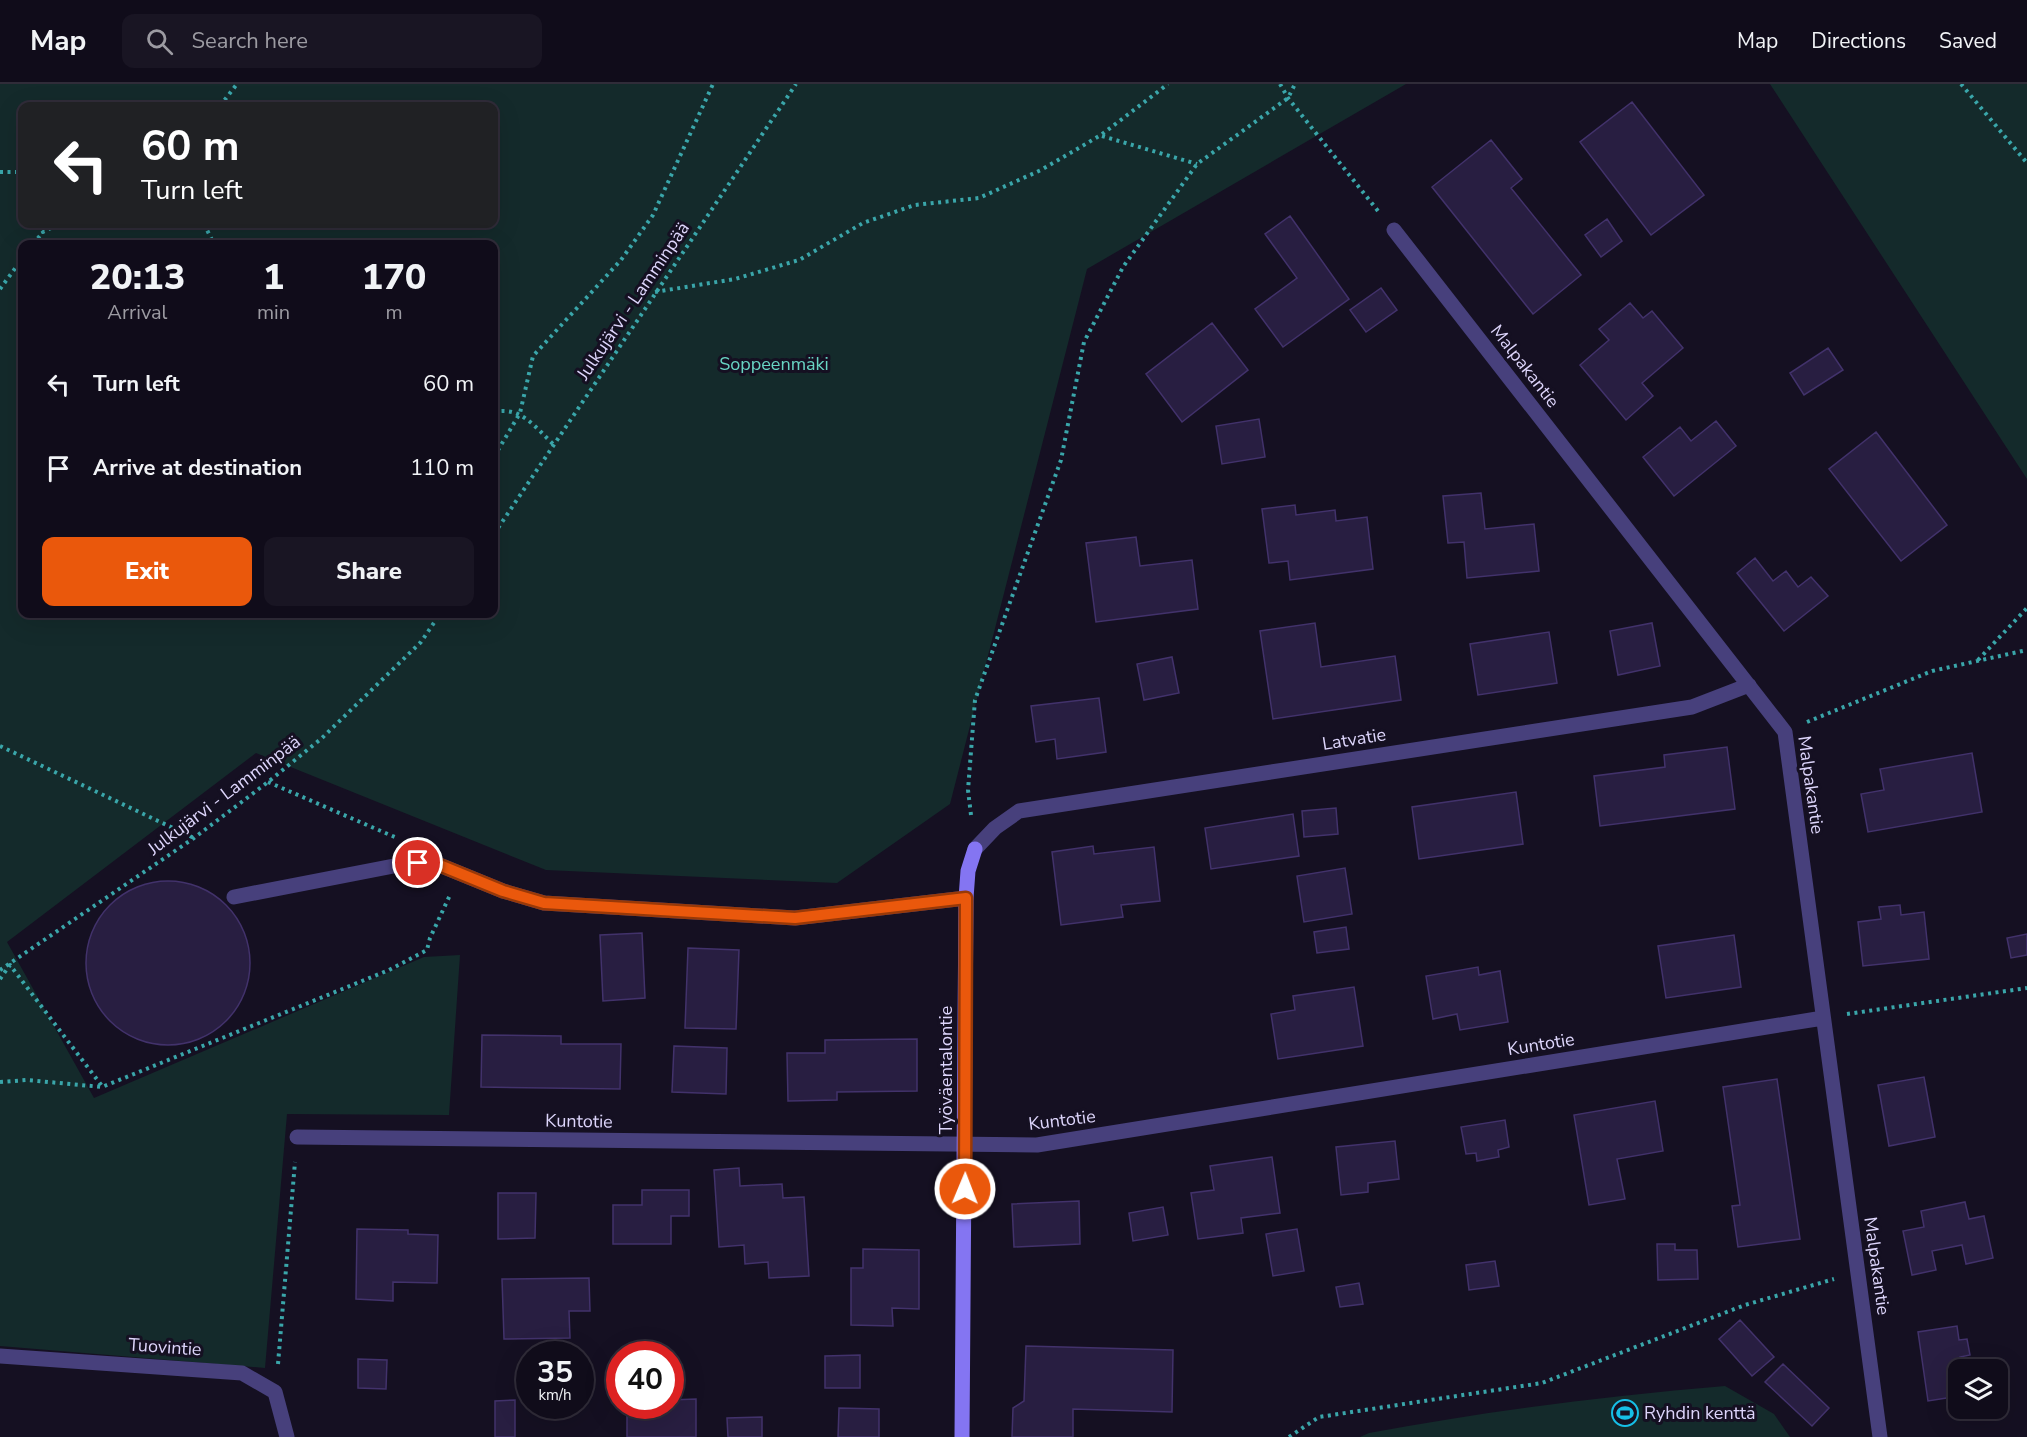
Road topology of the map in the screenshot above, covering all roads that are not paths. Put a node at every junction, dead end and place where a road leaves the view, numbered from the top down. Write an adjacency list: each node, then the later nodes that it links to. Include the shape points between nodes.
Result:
1 (1394, 230): 2 (street, Malpakantie)
2 (1749, 685): 3 (street, Latvatie, via 1692,707 1018,811); 6 (street, Malpakantie, via 1785,732)
3 (975, 849): 5 (street, Työväentalontie)
4 (234, 897): 5 (street, via 432,862 544,903 795,918)
5 (966, 898): 8 (street, Työväentalontie)
6 (1823, 1018): 8 (street, Kuntotie, via 1037,1145); 12 (street, Malpakantie)
7 (297, 1137): 8 (street, Kuntotie)
8 (965, 1144): 11 (street, Työväentalontie)
9 (0, 1356): 10 (street, Tuovintie, via 242,1373 275,1392)
10 (287, 1437)
11 (962, 1437)
12 (1880, 1437)

